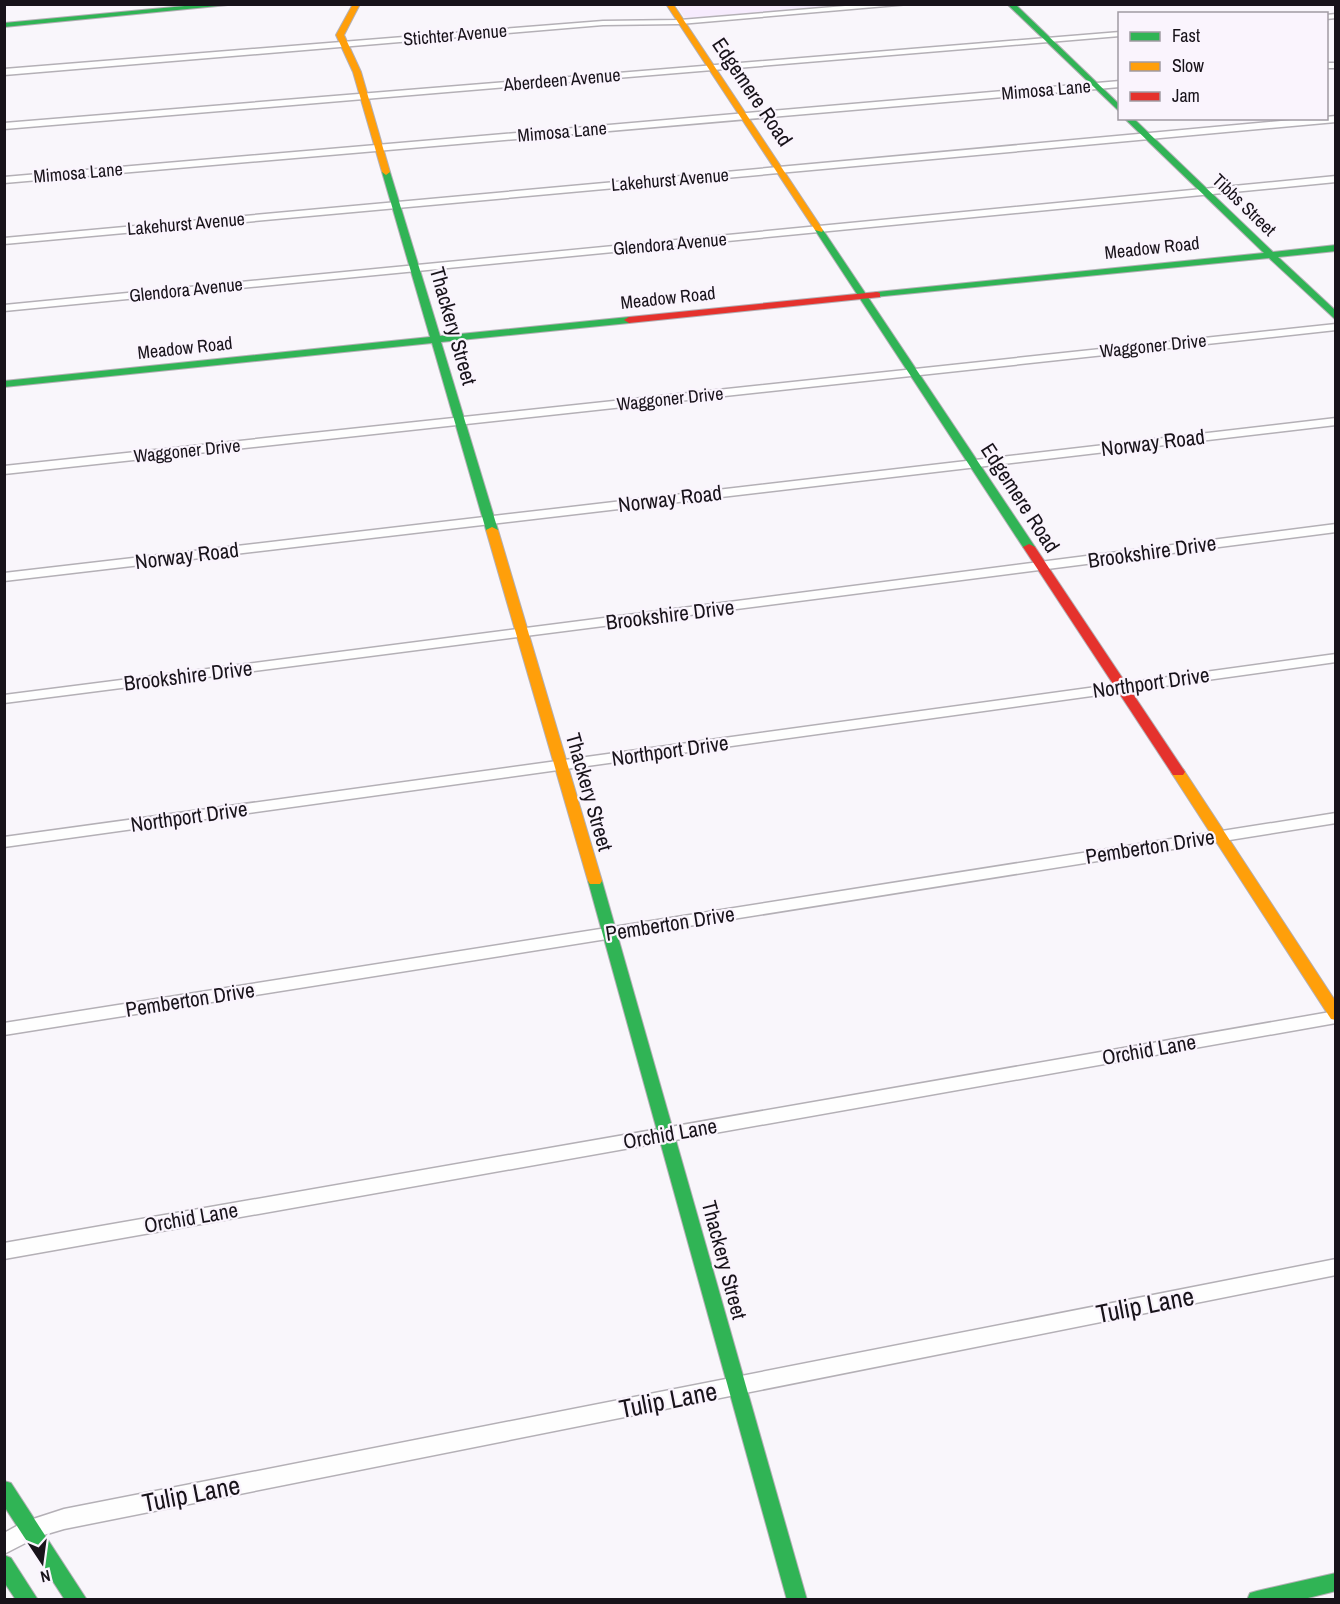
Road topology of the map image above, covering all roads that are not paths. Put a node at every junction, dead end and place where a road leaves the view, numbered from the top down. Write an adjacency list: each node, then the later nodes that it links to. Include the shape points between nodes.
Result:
1 (178, 4): 7 (street)
2 (235, 4): 9 (street)
3 (357, 4): 12 (street, via 341,31)
4 (669, 4): 8 (street, Edgemere Road)
5 (905, 4): 8 (street, Stichter Avenue)
6 (1010, 4): 11 (street)
7 (4, 20)
8 (680, 22): 12 (street, Stichter Avenue, via 603,23); 13 (street, Edgemere Road)
9 (4, 25)
10 (1118, 34): 11 (street, Aberdeen Avenue)
11 (1046, 40): 13 (street, Aberdeen Avenue); 16 (street)
12 (343, 44): 14 (street, Stichter Avenue); 17 (street, Thackery Street)
13 (711, 68): 17 (street, Aberdeen Avenue); 19 (street, Edgemere Road)
14 (4, 72)
15 (1118, 84): 16 (street, Mimosa Lane)
16 (1095, 86): 18 (street); 19 (street, Mimosa Lane)
17 (364, 96): 22 (street, Aberdeen Avenue); 24 (street, Thackery Street)
18 (1118, 109)
19 (743, 116): 24 (street, Mimosa Lane); 25 (street, Edgemere Road)
20 (1130, 120): 23 (street, Tibbs Street)
21 (1324, 120): 23 (street, Lakehurst Avenue)
22 (4, 126)
23 (1146, 136): 25 (street, Lakehurst Avenue); 28 (street, Tibbs Street)
24 (379, 148): 27 (street, Mimosa Lane); 29 (street, Thackery Street)
25 (779, 170): 29 (street, Lakehurst Avenue); 30 (street, Edgemere Road)
26 (1335, 179): 28 (street, Glendora Avenue)
27 (4, 180)
28 (1204, 192): 30 (street, Glendora Avenue); 33 (street, Tibbs Street)
29 (396, 205): 31 (street, Lakehurst Avenue); 34 (street, Thackery Street)
30 (820, 229): 34 (street, Glendora Avenue); 35 (street, Edgemere Road)
31 (4, 241)
32 (1335, 248): 33 (street, Meadow Road)
33 (1269, 255): 35 (street, Meadow Road); 37 (street, Tibbs Street)
34 (414, 268): 36 (street, Glendora Avenue); 39 (street, Thackery Street)
35 (863, 296): 39 (street, Meadow Road); 40 (street, Edgemere Road)
36 (4, 308)
37 (1335, 317)
38 (1335, 327): 40 (street, Waggoner Drive)
39 (435, 340): 41 (street, Meadow Road); 43 (street, Thackery Street)
40 (912, 372): 43 (street, Waggoner Drive); 44 (street, Edgemere Road)
41 (4, 384)
42 (1335, 421): 44 (street, Norway Road)
43 (459, 422): 45 (street, Waggoner Drive); 46 (street, Thackery Street)
44 (973, 464): 46 (street, Norway Road); 48 (street, Edgemere Road)
45 (4, 470)
46 (488, 521): 49 (street, Norway Road); 50 (street, Thackery Street)
47 (1335, 528): 48 (street, Brookshire Drive)
48 (1041, 567): 50 (street, Brookshire Drive); 52 (street, Edgemere Road)
49 (4, 577)
50 (521, 634): 53 (street, Brookshire Drive); 54 (street, Thackery Street)
51 (1335, 658): 52 (street, Northport Drive)
52 (1121, 688): 54 (street, Northport Drive); 56 (street, Edgemere Road)
53 (4, 699)
54 (559, 766): 57 (street, Northport Drive); 58 (street, Thackery Street)
55 (1335, 818): 56 (street, Pemberton Drive)
56 (1219, 837): 58 (street, Pemberton Drive); 59 (street, Edgemere Road)
57 (4, 842)
58 (609, 934): 60 (street, Pemberton Drive); 61 (street, Thackery Street)
59 (1335, 1016): 61 (street, Orchid Lane)
60 (4, 1029)
61 (667, 1135): 62 (street, Orchid Lane); 64 (street, Thackery Street)
62 (4, 1251)
63 (1335, 1267): 64 (street, Tulip Lane)
64 (737, 1387): 66 (street, Tulip Lane, via 75,1516); 72 (street, Thackery Street)
65 (4, 1489): 66 (street)
66 (32, 1529): 67 (street, Tulip Lane); 71 (street)
67 (4, 1544)
68 (4, 1564): 70 (street)
69 (1335, 1582): 73 (street)
70 (28, 1599)
71 (76, 1599)
72 (797, 1599)
73 (1257, 1599)

